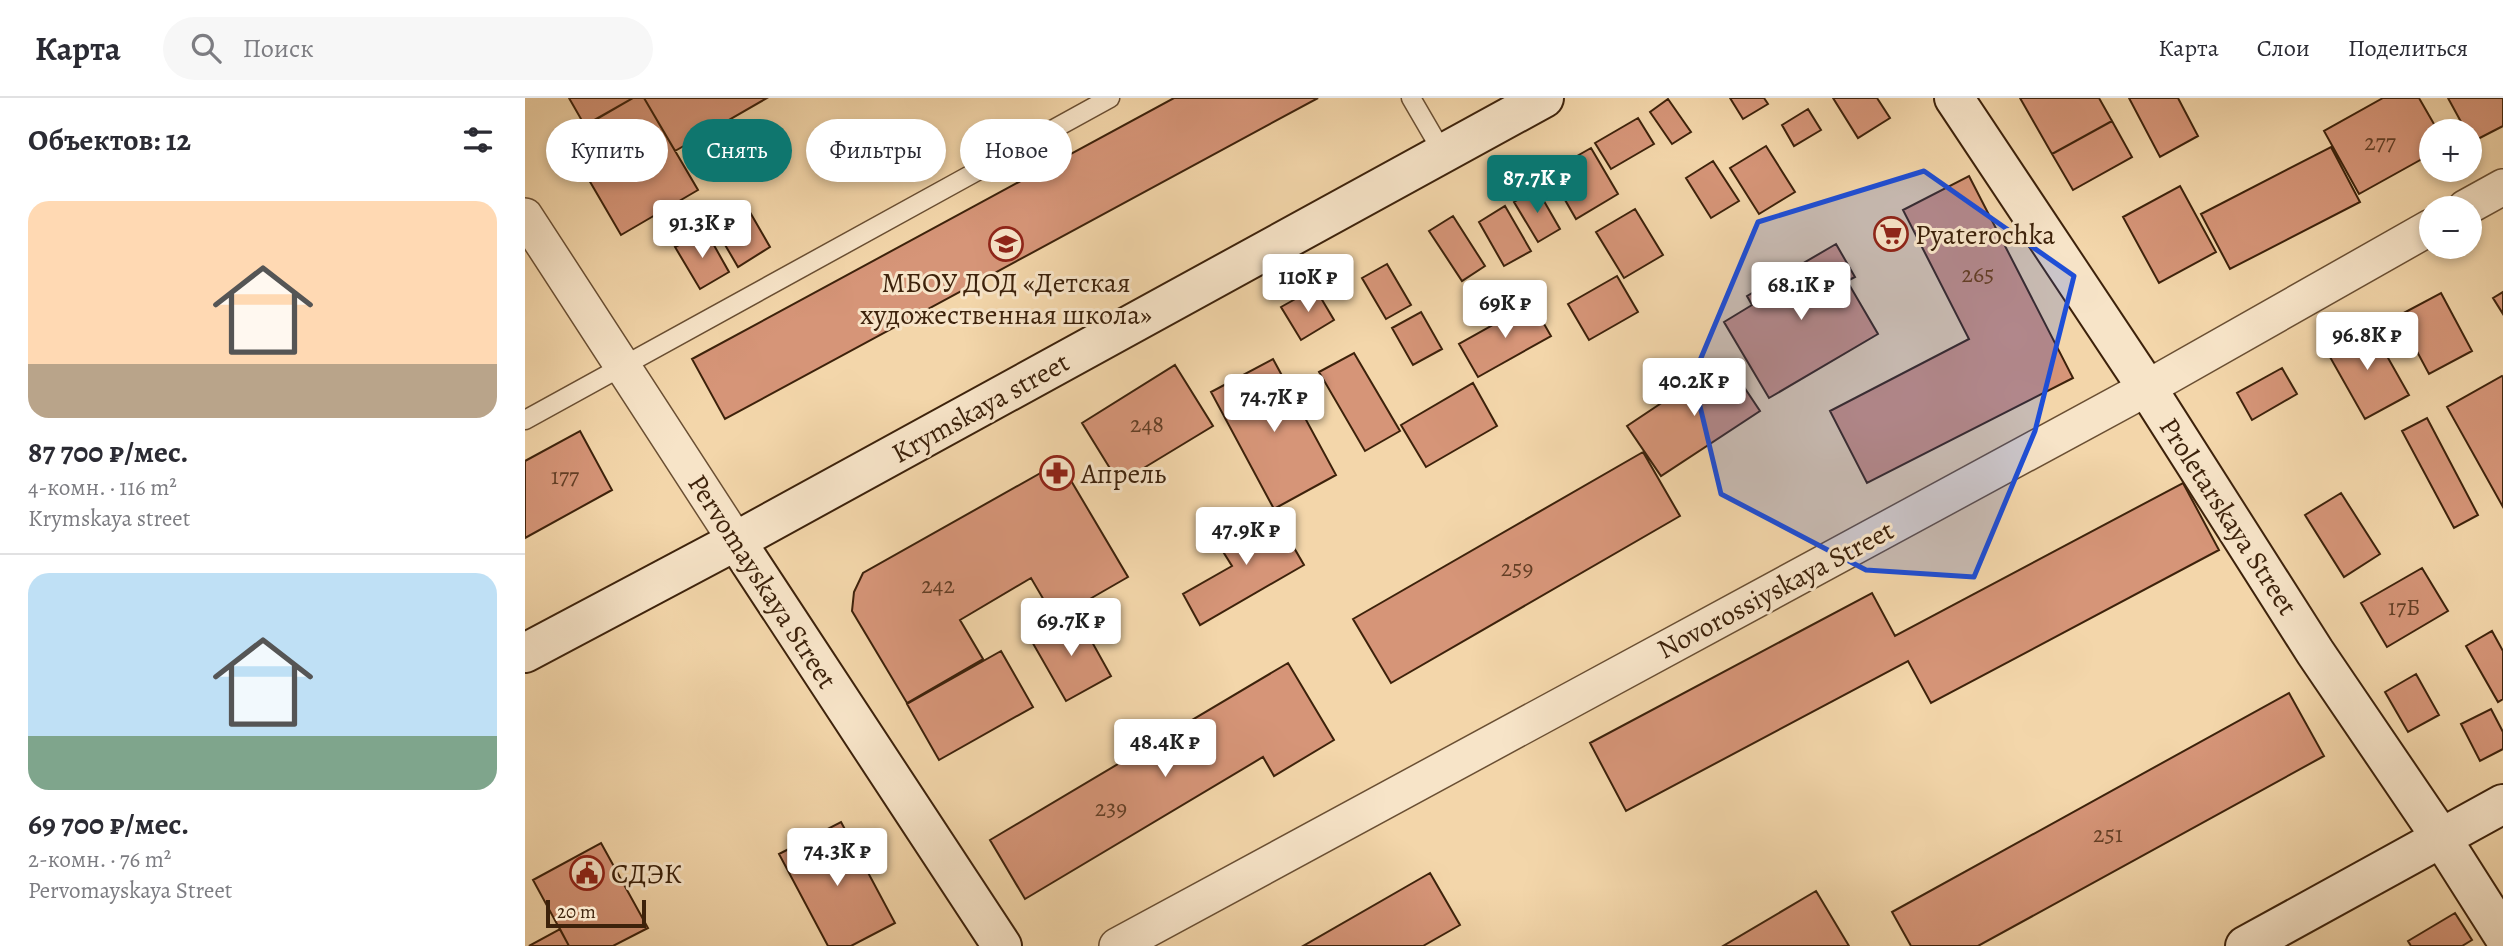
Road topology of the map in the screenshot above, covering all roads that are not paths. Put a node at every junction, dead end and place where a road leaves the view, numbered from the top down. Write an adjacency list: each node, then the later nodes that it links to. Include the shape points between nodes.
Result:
1 (1110, 98): 10 (lane)
2 (1411, 98): 5 (lane)
3 (1544, 98): 5 (street, Krymskaya street)
4 (1954, 98): 11 (street, Proletarskaya Street)
5 (1443, 153): 13 (street, Krymskaya street)
6 (2503, 187): 7 (street)
7 (2482, 199)
8 (525, 216): 10 (street, Pervomayskaya Street)
9 (2419, 235): 11 (street, Novorossiyskaya Street)
10 (623, 367): 12 (lane); 13 (street, Pervomayskaya Street)
11 (2147, 388): 16 (street, Proletarskaya Street, via 2315,652); 19 (street, Novorossiyskaya Street)
12 (525, 420)
13 (736, 541): 14 (street, Krymskaya street); 18 (street, Pervomayskaya Street)
14 (525, 653)
15 (2503, 804): 16 (street)
16 (2442, 839): 17 (street, Proletarskaya Street); 20 (street)
17 (2503, 935)
18 (1002, 946)
19 (1117, 946)
20 (2245, 946)

